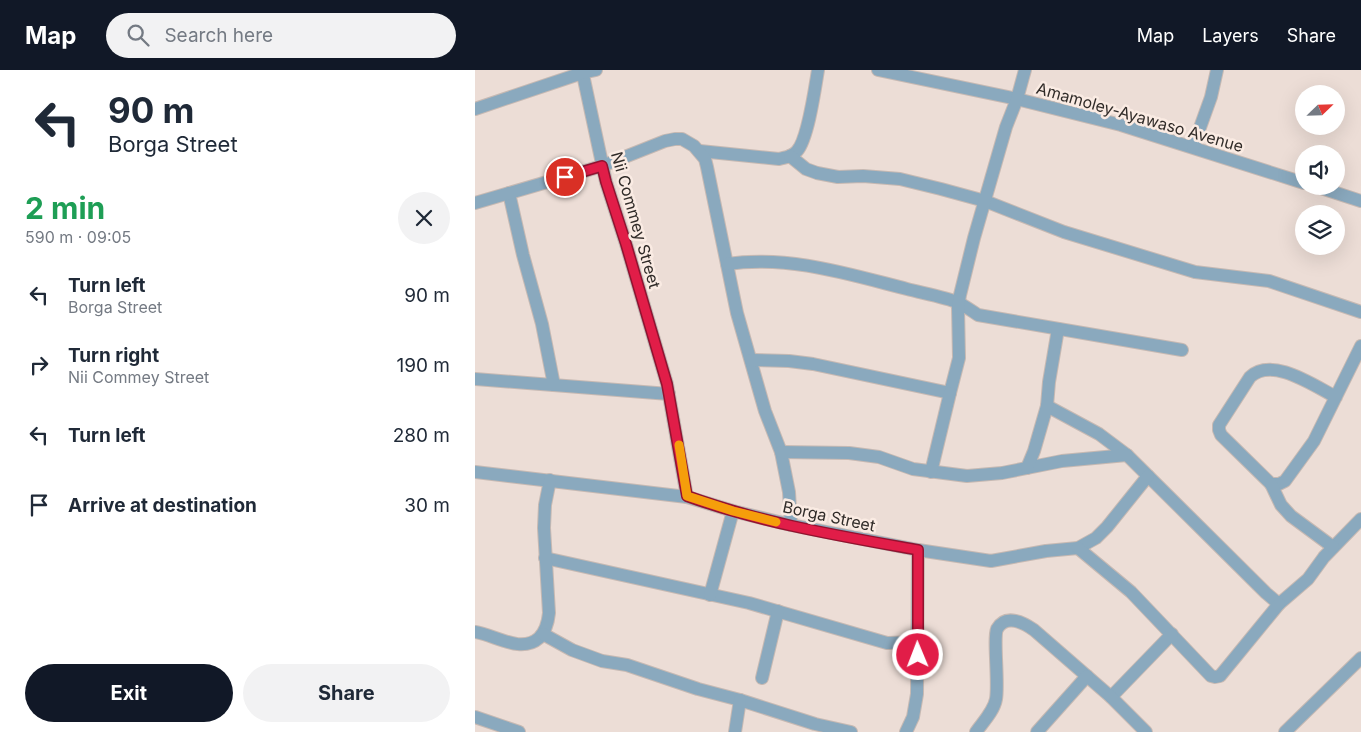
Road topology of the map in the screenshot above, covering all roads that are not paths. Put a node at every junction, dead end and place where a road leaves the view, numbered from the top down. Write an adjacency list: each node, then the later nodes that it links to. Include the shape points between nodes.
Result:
1 (596, 70): 6 (street)
2 (818, 70): 12 (street, via 803,139)
3 (878, 70): 7 (street, Amamoley-Ayawaso Avenue)
4 (1025, 70): 8 (street)
5 (1217, 70): 10 (street)
6 (582, 71): 9 (street); 13 (street, Nii Commey Street)
7 (906, 73): 8 (street, Amamoley-Ayawaso Avenue)
8 (1017, 99): 10 (street, Amamoley-Ayawaso Avenue); 17 (street)
9 (475, 109)
10 (1193, 147): 14 (street, Amamoley-Ayawaso Avenue)
11 (700, 152): 12 (street, via 779,159); 13 (street, via 687,141 675,139); 20 (street, via 709,172)
12 (790, 156): 17 (street, via 817,174 900,179)
13 (602, 166): 15 (street); 30 (street, Nii Commey Street)
14 (1295, 180)
15 (509, 193): 19 (street); 28 (street)
16 (1343, 195): 18 (street)
17 (985, 200): 21 (street); 22 (street, via 1064,232 1195,272 1269,281)
18 (1361, 201)
19 (475, 203)
20 (727, 264): 21 (street, via 771,260 802,264); 26 (street)
21 (959, 303): 23 (street, via 979,315); 29 (street, via 959,358)
22 (1361, 312)
23 (1058, 329): 25 (street); 32 (street)
24 (1361, 346): 31 (street)
25 (1182, 350)
26 (751, 360): 29 (street, via 813,364); 33 (street, via 765,411)
27 (475, 379): 28 (street)
28 (554, 385): 30 (street)
29 (951, 393): 37 (street)
30 (669, 394): 41 (street, Nii Commey Street)
31 (1336, 397): 40 (street, via 1314,441 1285,481); 40 (street, via 1283,372 1256,371 1250,378 1219,425 1219,430)
32 (1047, 406): 34 (street, via 1099,434); 35 (street)
33 (781, 452): 37 (street, via 849,453 879,457); 44 (street)
34 (1127, 455): 35 (street, via 1061,461); 38 (street)
35 (1027, 468): 37 (street, via 1002,474 967,476)
36 (475, 472): 39 (street, Borga Street)
37 (931, 472)
38 (1147, 476): 46 (street, Borga Street, via 1107,527); 50 (street)
39 (550, 480): 41 (street, Borga Street); 48 (street, via 545,505)
40 (1271, 484): 45 (street, via 1281,505 1291,516)
41 (687, 496): 42 (street, Borga Street)
42 (733, 511): 44 (street, Borga Street); 49 (street)
43 (1361, 519): 45 (street)
44 (791, 525): 47 (street, Borga Street)
45 (1333, 547): 50 (street, via 1308,579)
46 (1078, 548): 47 (street, Borga Street, via 991,561); 54 (street, via 1131,592)
47 (918, 550): 55 (street)
48 (545, 558): 49 (street); 53 (street, via 549,613)
49 (710, 595): 51 (street)
50 (1279, 604): 54 (street, via 1220,676 1211,676)
51 (778, 612): 55 (street, via 887,643); 58 (street)
52 (475, 632): 53 (street, via 519,645 536,641)
53 (543, 634): 60 (street, via 572,650 603,661 627,665 698,690)
54 (1173, 634): 59 (street)
55 (918, 642): 66 (street, via 917,694 913,717)
56 (1361, 658): 70 (street)
57 (1087, 676): 59 (street); 67 (street, via 1023,622 1012,620 1003,623 995,639 996,702); 68 (street)
58 (762, 678)
59 (1111, 697): 69 (street)
60 (740, 700): 62 (street); 64 (street)
61 (475, 717): 63 (street)
62 (815, 728): 65 (street)
63 (519, 732)
64 (735, 732)
65 (851, 732)
66 (905, 732)
67 (976, 732)
68 (1037, 732)
69 (1146, 732)
70 (1285, 732)

